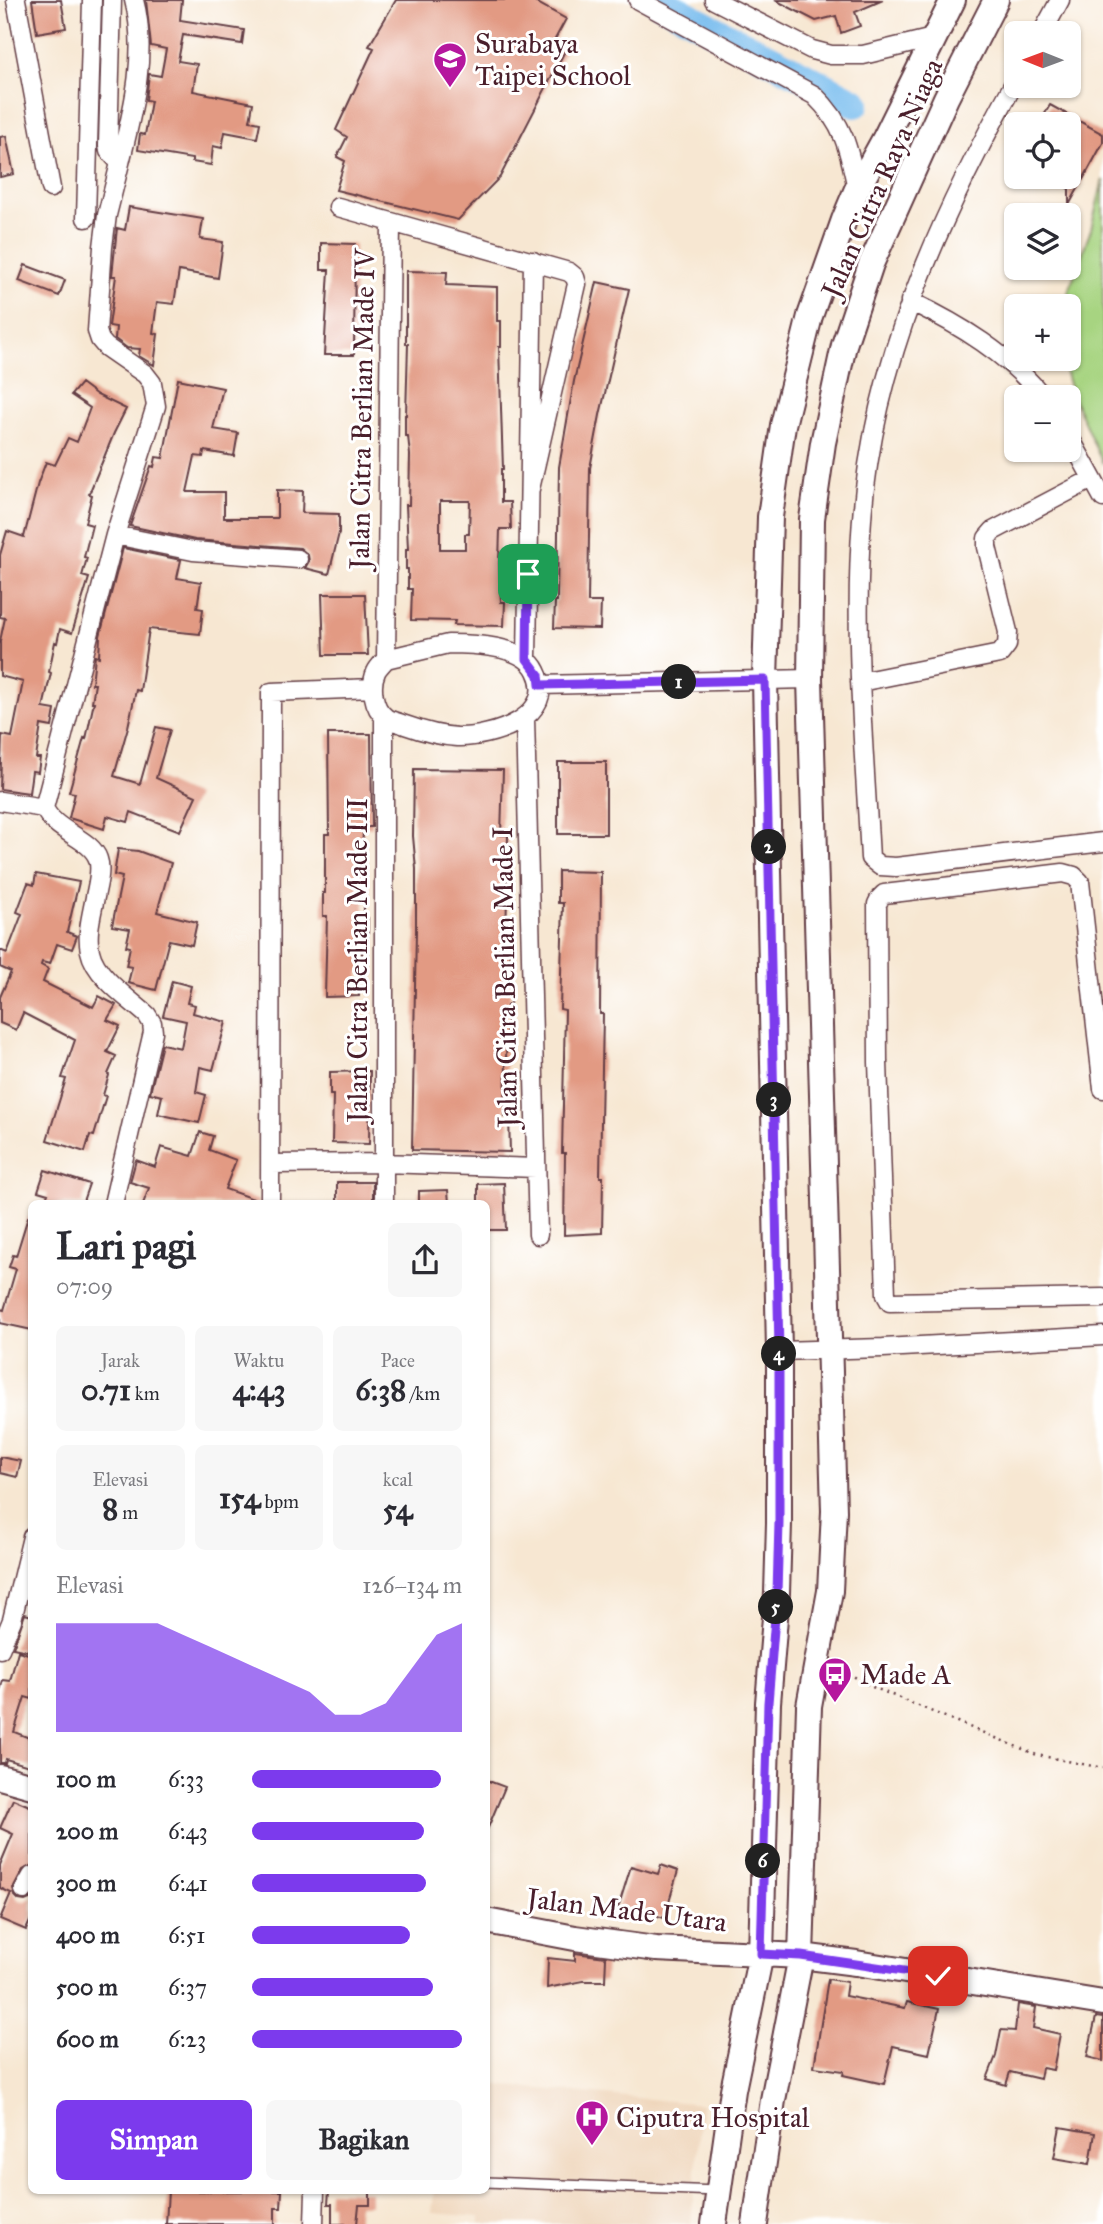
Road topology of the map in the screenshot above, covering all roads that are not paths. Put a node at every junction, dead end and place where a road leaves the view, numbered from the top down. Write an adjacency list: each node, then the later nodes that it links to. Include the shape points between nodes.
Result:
1 (16, 0): 14 (street)
2 (92, 0): 17 (street)
3 (112, 0): 13 (street, via 108,145)
4 (134, 0): 13 (street, via 139,19 138,75)
5 (638, 0): 15 (street, via 814,95 844,133)
6 (714, 0): 11 (street, via 811,50 831,55 863,55)
7 (953, 0): 11 (street, Jalan Citra Raya Niaga)
8 (996, 0): 30 (street, Jalan Citra Raya Niaga, via 871,264 844,345 812,519)
9 (1060, 0): 10 (street)
10 (1049, 21)
11 (933, 38): 15 (street, Jalan Citra Raya Niaga)
12 (1006, 98): 20 (street, via 978,148)
13 (120, 163): 26 (street, via 104,236 97,331 106,347 145,374 152,383 156,406)
14 (51, 188)
15 (857, 189): 31 (street, Jalan Citra Raya Niaga, via 810,316 783,425 770,517)
16 (338, 207): 18 (street)
17 (86, 218)
18 (391, 223): 19 (street, Jalan Citra Berlian Made IV); 28 (street, Jalan Citra Berlian Made IV)
19 (533, 261): 24 (street); 24 (street, Jalan Citra Berlian Made IV, via 569,272 577,284)
20 (910, 301): 21 (street, via 952,321 1007,361); 32 (street, via 879,410 862,518)
21 (1031, 385)
22 (1081, 458): 23 (street)
23 (1093, 479): 25 (street); 32 (street, via 987,538 1008,632 1007,645 1000,654)
24 (530, 489): 29 (street)
25 (1103, 498)
26 (116, 535): 27 (street, via 193,551); 38 (street)
27 (298, 559)
28 (386, 659): 29 (street, via 448,645 475,644); 34 (street, via 376,672)
29 (527, 659): 33 (street, via 539,675)
30 (810, 678): 31 (street); 50 (street, Jalan Citra Raya Niaga)
31 (765, 680): 33 (street); 51 (street, Jalan Citra Raya Niaga)
32 (860, 682): 39 (street, via 870,858 880,866)
33 (540, 685): 36 (street, via 534,709)
34 (373, 688): 35 (street); 42 (street, via 271,692)
35 (384, 717): 36 (street, via 437,735 460,737 483,735); 41 (street, Jalan Citra Berlian Made III)
36 (525, 718): 43 (street, Jalan Citra Berlian Made I)
37 (0, 801): 38 (street)
38 (44, 808): 44 (street, via 56,824 98,858 90,951 102,974 152,1023)
39 (1103, 842)
40 (1103, 1089): 48 (street, via 1080,882 1074,876 1063,873 880,898 878,1062 886,1295 890,1302)
41 (383, 1163): 42 (street); 43 (street); 46 (street, Jalan Citra Berlian Made III)
42 (270, 1164): 45 (street)
43 (536, 1168): 47 (street, Jalan Citra Berlian Made I)
44 (114, 1200)
45 (270, 1200)
46 (384, 1200)
47 (538, 1236)
48 (1103, 1298)
49 (1103, 1336): 50 (street)
50 (829, 1349): 51 (street); 58 (street, Jalan Citra Raya Niaga, via 834,1511 830,1591 809,1706)
51 (779, 1351): 57 (street, Jalan Citra Raya Niaga, via 777,1593 768,1703)
52 (28, 1554): 53 (street)
53 (0, 1649)
54 (0, 1777): 55 (street)
55 (28, 1785)
56 (490, 1922): 57 (street, Jalan Made Utara, via 656,1949)
57 (761, 1954): 58 (street, Jalan Made Utara); 61 (street, Jalan Citra Raya Niaga)
58 (801, 1956): 59 (street, Jalan Made Utara); 65 (street, Jalan Citra Raya Niaga)
59 (1103, 2003)
60 (490, 2182): 61 (lane)
61 (718, 2191): 64 (street, Jalan Citra Raya Niaga)
62 (314, 2194): 63 (street)
63 (314, 2224)
64 (714, 2224)
65 (755, 2224)

